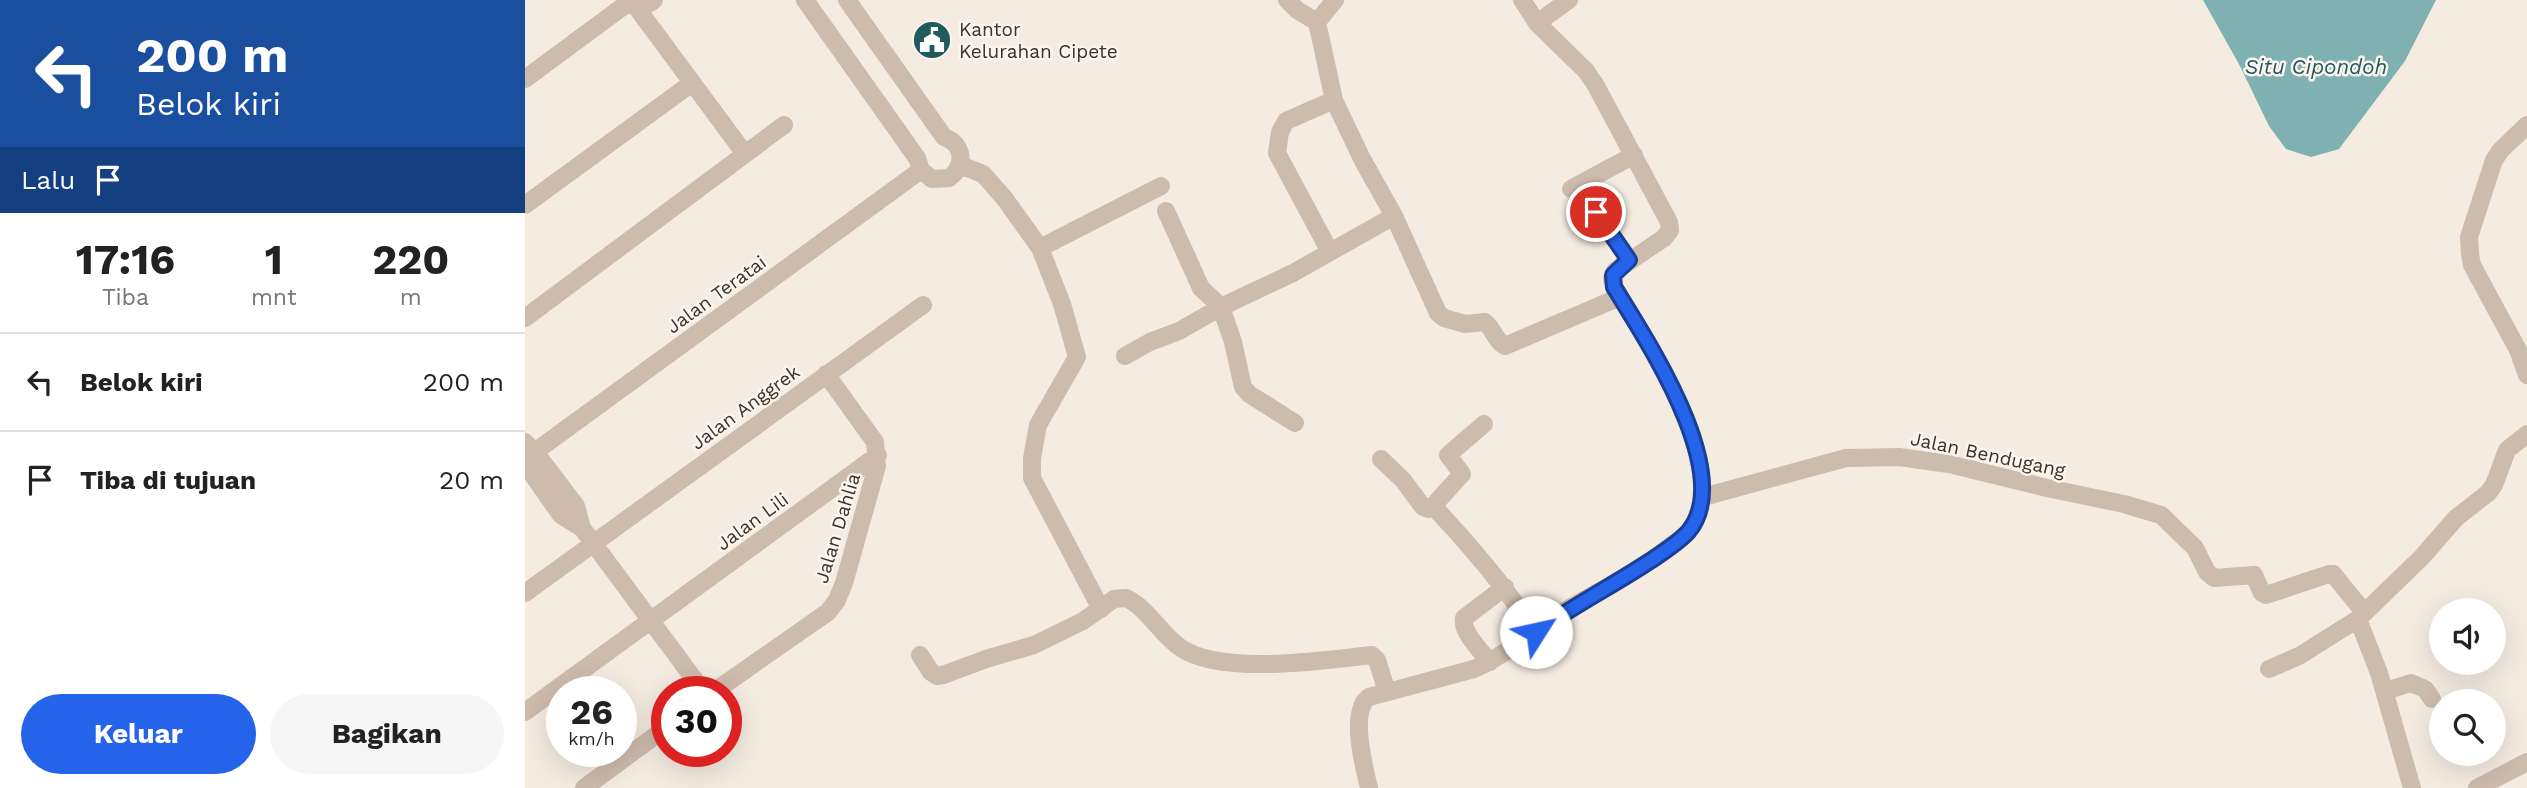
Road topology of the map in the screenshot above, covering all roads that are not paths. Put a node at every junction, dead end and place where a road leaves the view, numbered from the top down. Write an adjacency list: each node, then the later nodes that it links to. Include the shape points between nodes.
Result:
1 (805, 0): 17 (street)
2 (848, 0): 14 (street)
3 (1287, 0): 7 (street)
4 (1335, 0): 7 (street)
5 (1523, 0): 8 (street)
6 (1569, 0): 8 (street)
7 (1317, 23): 11 (street)
8 (1537, 23): 16 (street, via 1586,71)
9 (525, 79): 10 (street, via 632,4)
10 (692, 83): 15 (street); 21 (street)
11 (1334, 100): 24 (street); 26 (street, via 1286,121 1277,153)
12 (785, 125): 15 (street)
13 (2527, 125): 34 (street, via 2494,160 2469,237 2472,265)
14 (944, 137): 17 (street, via 929,139 919,150); 18 (street, via 958,148)
15 (745, 154): 31 (street)
16 (1634, 155): 20 (street); 27 (street, via 1670,230)
17 (919, 164): 18 (street, via 932,179 943,180); 38 (street, Jalan Teratai)
18 (960, 165): 25 (street, via 983,174)
19 (1161, 186): 25 (street)
20 (1571, 189)
21 (525, 205)
22 (1166, 211): 30 (street, via 1201,288)
23 (1596, 212): 27 (street)
24 (1394, 216): 26 (street); 28 (street, via 1438,313 1465,324 1485,322 1500,343 1511,345)
25 (1039, 248): 46 (street, via 1077,357 1038,425 1032,478)
26 (1330, 252): 30 (street)
27 (1629, 260): 28 (street, via 1613,275)
28 (1620, 296): 41 (street, via 1666,372 1689,427 1698,453)
29 (923, 305): 33 (street, Jalan Anggrek)
30 (1221, 307): 32 (street); 35 (street, via 1243,387)
31 (525, 318)
32 (1125, 356)
33 (826, 374): 39 (street, Jalan Dahlia, via 875,442); 43 (street, Jalan Anggrek)
34 (2527, 375)
35 (1295, 423)
36 (1483, 424): 42 (street, via 1448,455 1462,474)
37 (2527, 434): 47 (street, via 2507,450 2488,493 2456,518)
38 (528, 454): 43 (street, via 576,506)
39 (878, 455): 48 (street, Jalan Lili); 54 (street, Jalan Dahlia, via 837,600 828,612)
40 (1381, 459): 42 (street, via 1423,508)
41 (1703, 497): 47 (street, Jalan Bendugang, via 1846,458 1899,457 1949,464 2161,515 2195,548 2214,578 2253,575 2266,595 2333,575); 49 (street, via 1689,531)
42 (1433, 506): 44 (street)
43 (587, 535): 45 (street, Jalan Anggrek); 48 (street)
44 (1505, 587): 49 (street); 51 (street, via 1462,622)
45 (525, 593)
46 (1101, 609): 50 (street, via 1034,645 943,675 931,672); 56 (street, via 1114,599 1129,599 1182,648 1205,658 1290,665 1372,654)
47 (2361, 615): 52 (street, via 2299,656); 55 (street)
48 (650, 620): 53 (street); 58 (street, Jalan Lili)
49 (1536, 632): 51 (street)
50 (920, 655)
51 (1490, 662): 56 (street)
52 (2269, 669)
53 (692, 676)
54 (736, 676)
55 (2385, 691): 57 (street, via 2411,683); 63 (street)
56 (1387, 692): 62 (street, via 1364,701 1360,712)
57 (2429, 695)
58 (525, 712)
59 (651, 739): 61 (street)
60 (2527, 762): 64 (street)
61 (583, 788)
62 (1369, 788)
63 (2412, 788)
64 (2477, 788)

